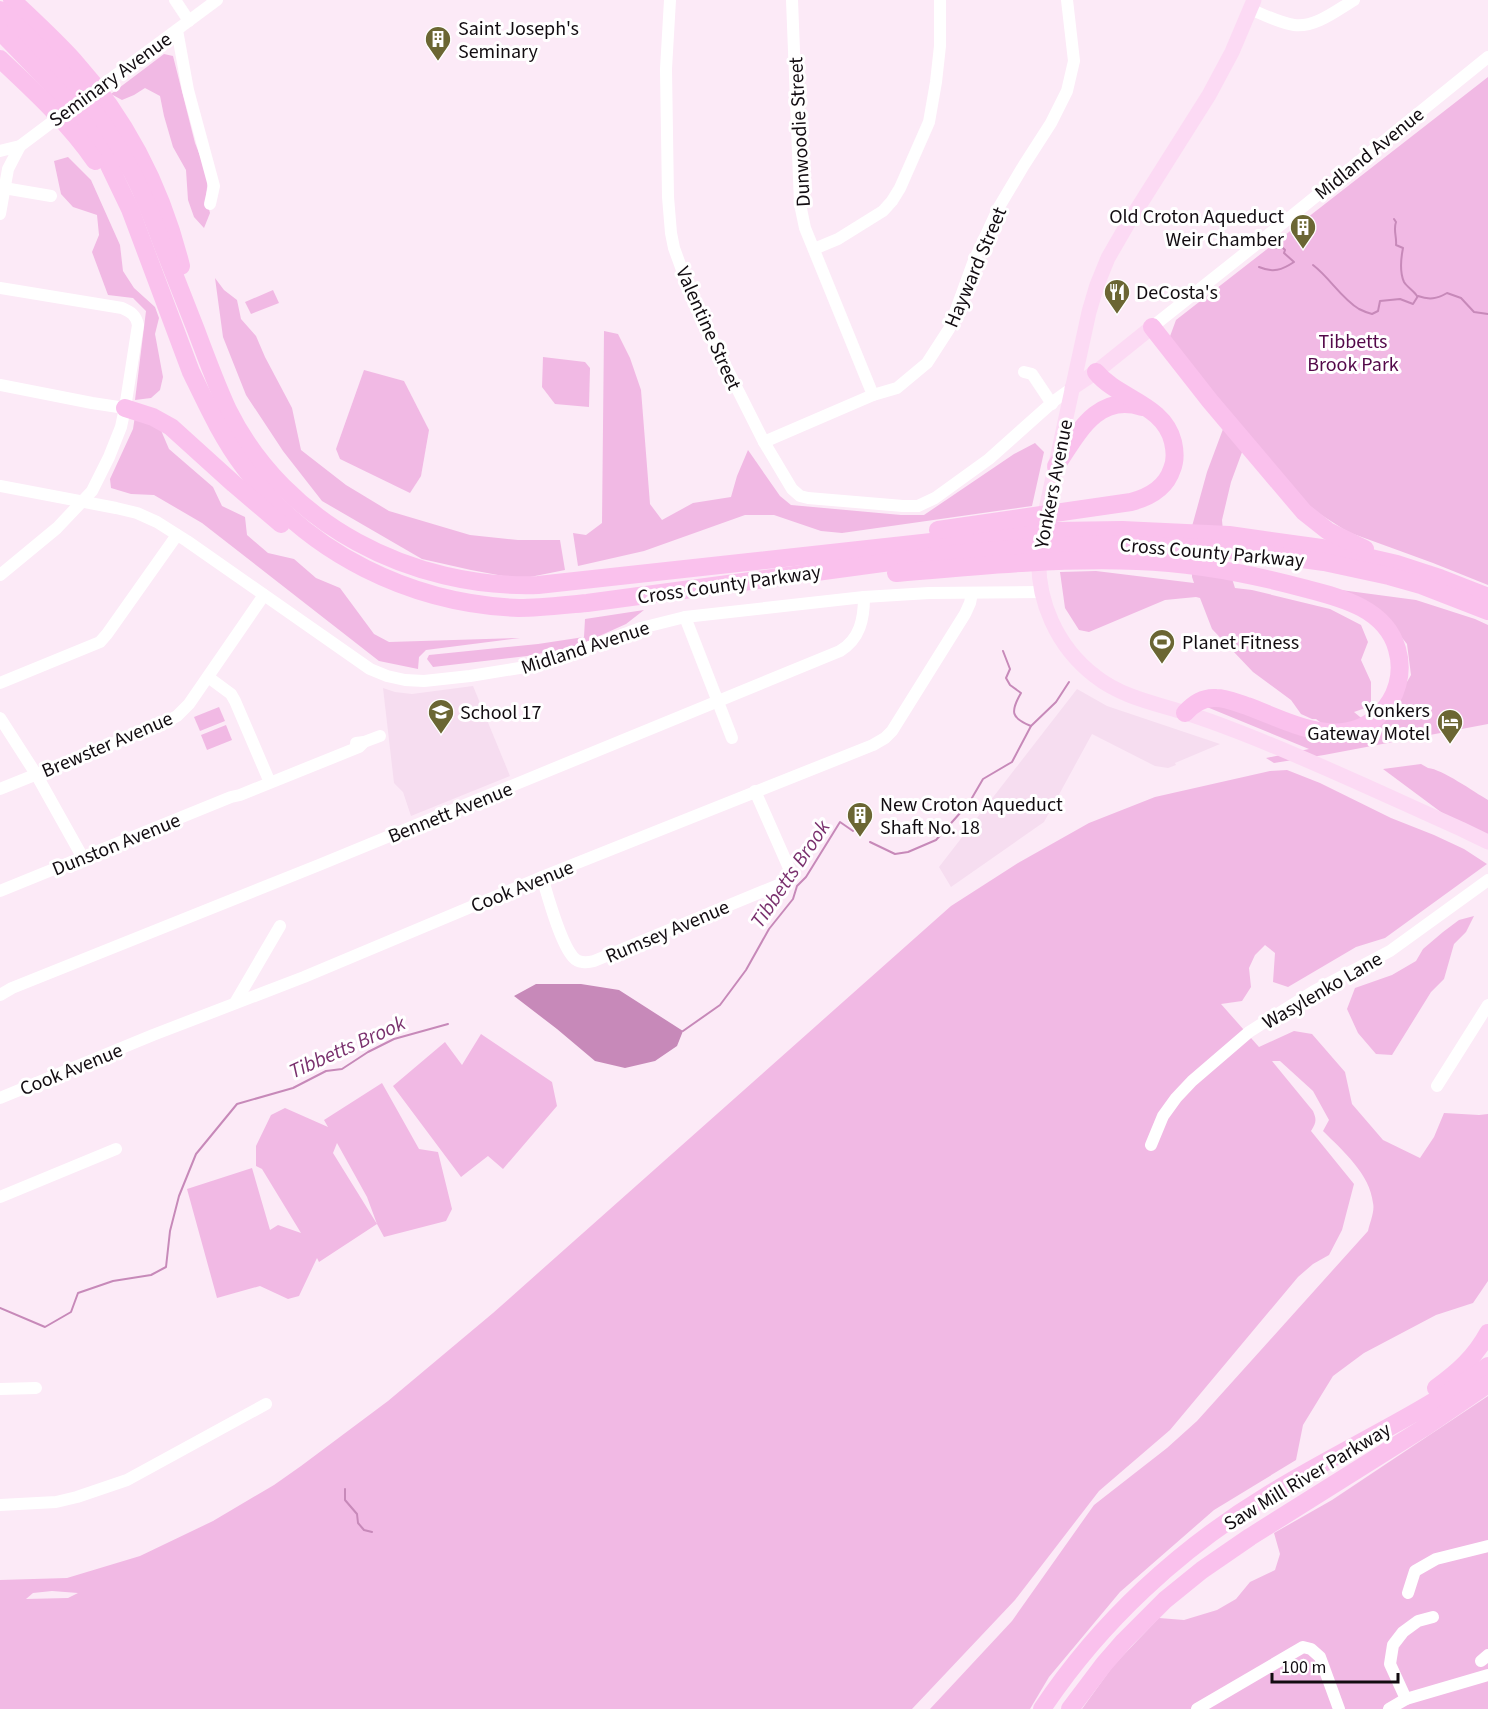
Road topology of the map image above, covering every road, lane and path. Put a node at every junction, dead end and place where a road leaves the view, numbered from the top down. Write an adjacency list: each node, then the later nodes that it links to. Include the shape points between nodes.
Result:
1 (12, 0): 26 (highway, via 84,72 137,148 173,234)
2 (174, 0): 11 (street)
3 (217, 0): 11 (street, Seminary Avenue)
4 (670, 0): 35 (street, Valentine Street, via 666,69 668,197 674,248 694,303)
5 (792, 0): 22 (street, Dunwoodie Street, via 800,204)
6 (940, 0): 22 (street, via 940,46 928,122 900,188 883,211)
7 (1067, 0): 31 (street, Hayward Street, via 1074,61 1059,108 999,207 942,342 927,363 897,388)
8 (1354, 0): 9 (street, via 1302,25 1293,25)
9 (1252, 5): 30 (main road, Yonkers Avenue, via 1209,95 1108,258 1089,312)
10 (0, 10): 26 (highway, via 70,80 116,143 148,206)
11 (189, 21): 12 (street, Seminary Avenue)
12 (177, 30): 16 (street, Seminary Avenue); 20 (street, via 188,90 214,186)
13 (0, 31): 23 (highway, via 63,96 87,128 119,185)
14 (1488, 57): 25 (street, Midland Avenue)
15 (0, 59): 23 (highway, via 92,157)
16 (20, 146): 17 (street, Seminary Avenue); 18 (street, via 8,169)
17 (0, 151)
18 (4, 188): 19 (street); 21 (street)
19 (51, 196)
20 (210, 204)
21 (0, 214)
22 (814, 249): 31 (street, Dunwoodie Street)
23 (145, 250): 44 (highway, Cross County Parkway, via 191,372 239,460 297,523)
24 (0, 288): 33 (street, via 122,308 132,313 138,326)
25 (1152, 327): 28 (main road, Midland Avenue); 43 (highway, via 1304,512 1328,531)
26 (198, 335): 41 (highway, Cross County Parkway, via 232,417 276,480 333,529 371,550 448,577 530,586 810,556)
27 (1024, 372): 32 (street, via 1032,374)
28 (1096, 372): 30 (main road, Midland Avenue); 34 (highway)
29 (0, 385): 33 (street)
30 (1072, 388): 32 (street, Midland Avenue); 36 (main road, Yonkers Avenue)
31 (873, 395): 35 (street, Hayward Street)
32 (1052, 404): 38 (street, Midland Avenue, via 989,459 918,506)
33 (125, 408): 39 (street, via 118,438 92,491); 44 (highway, via 153,417 179,433 271,516 321,553)
34 (1152, 412): 36 (highway, via 1125,404 1100,410 1084,424); 41 (highway, via 1166,425 1174,444 1174,466 1158,491 1140,500 1084,508)
35 (764, 442): 38 (street, Valentine Street, via 787,483)
36 (1056, 466): 46 (main road, Yonkers Avenue, via 1039,544)
37 (0, 486): 39 (street, Midland Avenue)
38 (800, 496)
39 (82, 501): 40 (street, Midland Avenue, via 138,513); 45 (street)
40 (177, 535): 48 (street, Midland Avenue); 54 (street, via 99,642)
41 (1018, 540): 42 (highway); 42 (highway, Cross County Parkway); 44 (highway, Cross County Parkway, via 834,578 771,579 521,608 449,599)
42 (1066, 546): 43 (highway, Cross County Parkway, via 1160,531 1321,547); 51 (highway, Cross County Parkway, via 1192,546 1299,558 1413,582); 56 (highway, via 1139,561 1234,572 1339,599 1368,611 1383,624 1397,647 1400,673 1392,699 1372,721 1354,730 1320,731 1218,698 1198,702)
43 (1397, 564): 50 (highway, Cross County Parkway)
44 (373, 572)
45 (0, 575)
46 (1041, 592): 47 (street, Midland Avenue); 56 (main road, Yonkers Avenue, via 1062,640 1095,676 1128,694)
47 (972, 593): 49 (street, Midland Avenue); 64 (street, Cook Avenue, via 965,614 885,738)
48 (264, 595): 52 (street, Midland Avenue, via 370,669 405,680 424,681 538,665 641,628); 53 (street, Brewster Avenue)
49 (864, 597): 52 (street, Midland Avenue); 55 (street, Bennett Avenue, via 860,630 845,649)
50 (1488, 597)
51 (1488, 611)
52 (685, 617): 55 (street)
53 (208, 677): 61 (street, Brewster Avenue, via 177,716); 62 (street, via 231,694)
54 (0, 683)
55 (717, 702): 59 (street); 72 (street, Bennett Avenue)
56 (1185, 713): 66 (main road, Yonkers Avenue, via 1249,736)
57 (0, 718): 61 (street)
58 (380, 736): 60 (street, Dunston Avenue)
59 (732, 738)
60 (364, 742): 62 (street, Dunston Avenue); 65 (street, Dunston Avenue)
61 (36, 774): 63 (street, Brewster Avenue); 67 (street)
62 (268, 778): 65 (street, Dunston Avenue)
63 (0, 789)
64 (755, 791): 68 (street, Cook Avenue); 68 (street, Rumsey Avenue, via 789,872 783,883 588,963 573,958 566,945)
65 (231, 796): 67 (street, Dunston Avenue)
66 (1488, 842)
67 (83, 858): 70 (street, Dunston Avenue)
68 (542, 877): 73 (street, Cook Avenue)
69 (1488, 880): 77 (street, Wasylenko Lane, via 1390,951 1314,991 1249,1032 1176,1098 1163,1116)
70 (0, 891)
71 (280, 926): 73 (street)
72 (0, 994)
73 (235, 1003): 76 (street, Cook Avenue)
74 (1488, 1005): 75 (street)
75 (1437, 1086)
76 (0, 1098)
77 (1151, 1145)
78 (116, 1149): 79 (street)
79 (0, 1197)
80 (1488, 1333): 86 (highway, via 1460,1370)
81 (1488, 1366): 86 (highway, Saw Mill River Parkway)
82 (1488, 1384): 94 (highway, Saw Mill River Parkway, via 1196,1574 1124,1641)
83 (36, 1388): 84 (street)
84 (0, 1389)
85 (266, 1404): 87 (street, via 127,1480 67,1499)
86 (1375, 1435): 93 (highway, Saw Mill River Parkway, via 1268,1495 1171,1565 1106,1627)
87 (0, 1505)
88 (1485, 1549): 89 (street, via 1436,1559 1415,1571)
89 (1408, 1593)
90 (1433, 1617): 92 (street, via 1403,1632 1394,1645 1390,1665)
91 (1488, 1675): 92 (street)
92 (1406, 1699): 97 (street)
93 (1042, 1709)
94 (1070, 1709)
95 (1197, 1709): 96 (street, via 1303,1647 1320,1657)
96 (1339, 1709)
97 (1389, 1709)

